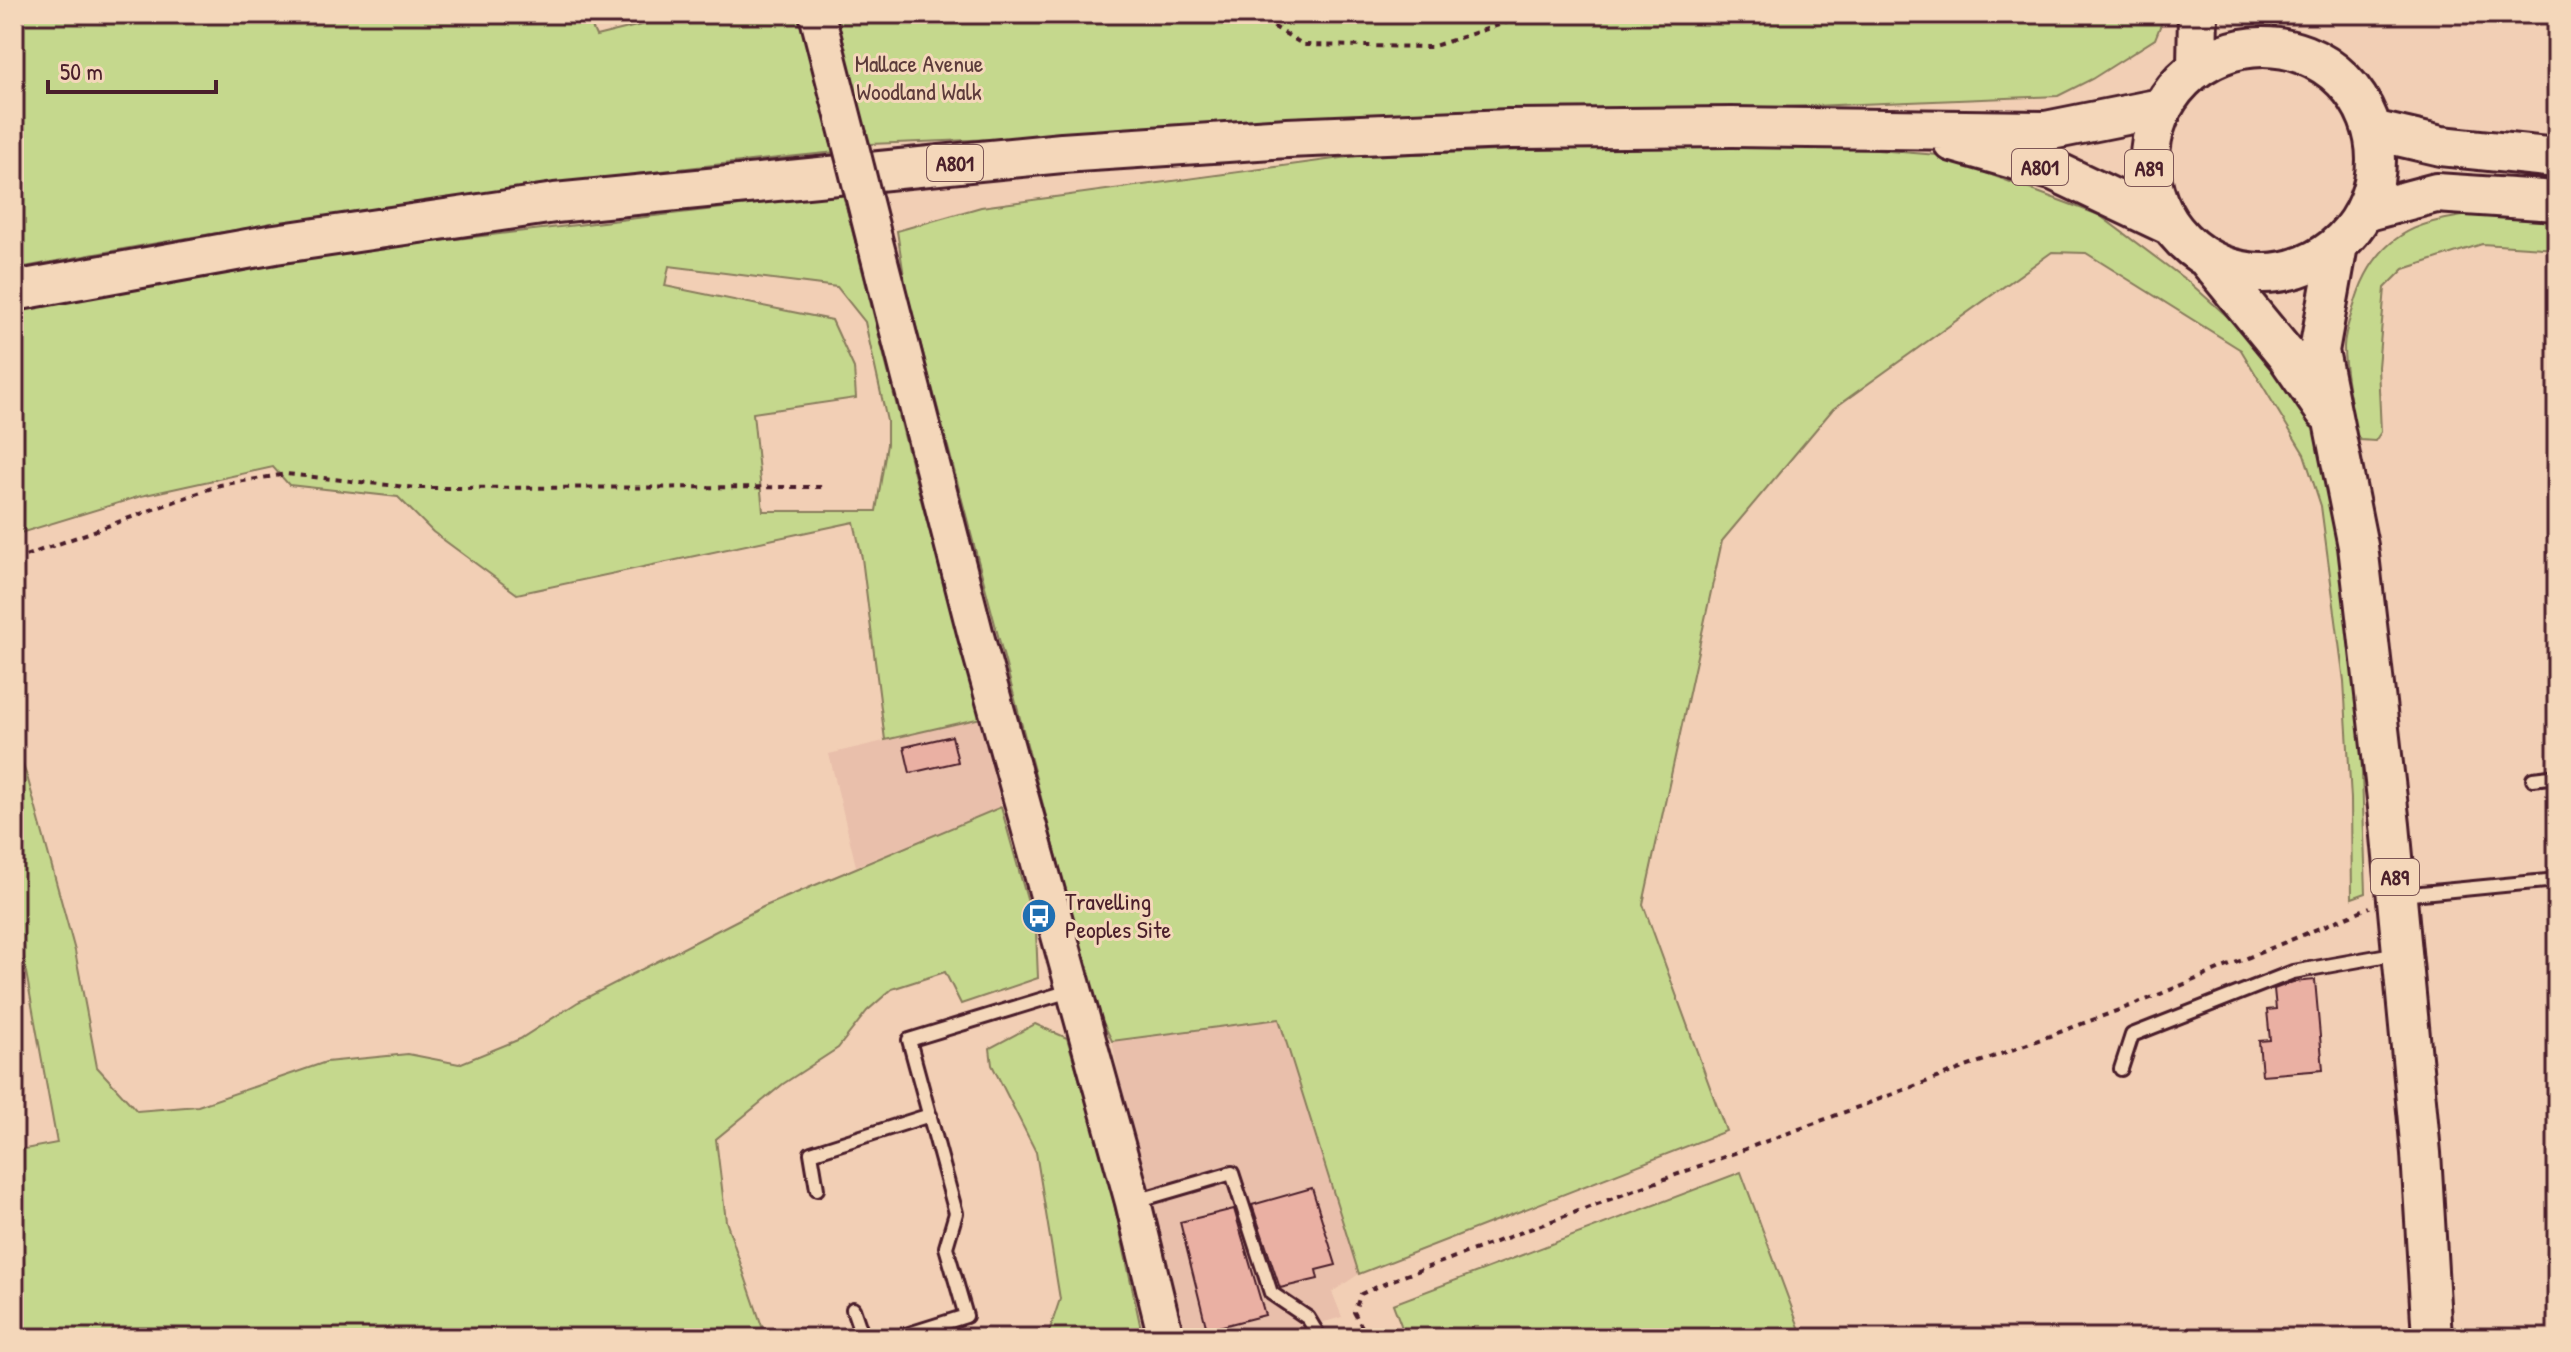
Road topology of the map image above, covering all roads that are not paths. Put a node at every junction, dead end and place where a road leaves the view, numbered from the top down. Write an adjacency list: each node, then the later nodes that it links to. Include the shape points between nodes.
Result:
1 (817, 14): 22 (main road, bridge)
2 (2198, 14): 5 (main road)
3 (2264, 14): 4 (main road, A89)
4 (2294, 50): 5 (main road, A89, via 2233,50); 8 (main road, A89, via 2322,63 2351,89)
5 (2197, 66): 6 (main road, A89)
6 (2161, 108): 7 (main road, A801, via 2046,131); 12 (main road, A89, via 2149,165 2152,189)
7 (1904, 129): 12 (main road, A801, via 2055,171); 15 (main road, A801, via 1509,129 1062,153 555,203 275,244)
8 (2372, 130): 9 (main road, via 2441,146); 11 (main road, A89, via 2376,169)
9 (2557, 158)
10 (2557, 201): 11 (main road, via 2436,193)
11 (2364, 212): 13 (main road, A89)
12 (2169, 225): 14 (main road, A89)
13 (2338, 245): 14 (main road, A89, via 2305,266 2272,274); 16 (main road, A89, via 2319,351)
14 (2209, 261): 16 (main road, A89, via 2287,356)
15 (14, 291)
16 (2331, 420): 20 (main road, A89, via 2358,546)
17 (2557, 776): 18 (lane)
18 (2533, 779)
19 (2557, 880): 20 (lane)
20 (2397, 896): 21 (main road, A89)
21 (2402, 952): 23 (lane, via 2293,972 2132,1035); 32 (main road, A89)
22 (1073, 990): 24 (lane, via 909,1040); 26 (main road)
23 (2121, 1069)
24 (930, 1115): 25 (lane, via 811,1153); 29 (lane, via 956,1213 946,1247 966,1316)
25 (817, 1189)
26 (1133, 1202): 30 (main road); 31 (lane, via 1232,1173 1271,1293 1308,1318)
27 (853, 1309): 28 (lane)
28 (863, 1338)
29 (896, 1338)
30 (1166, 1338)
31 (1320, 1338)
32 (2432, 1338)

